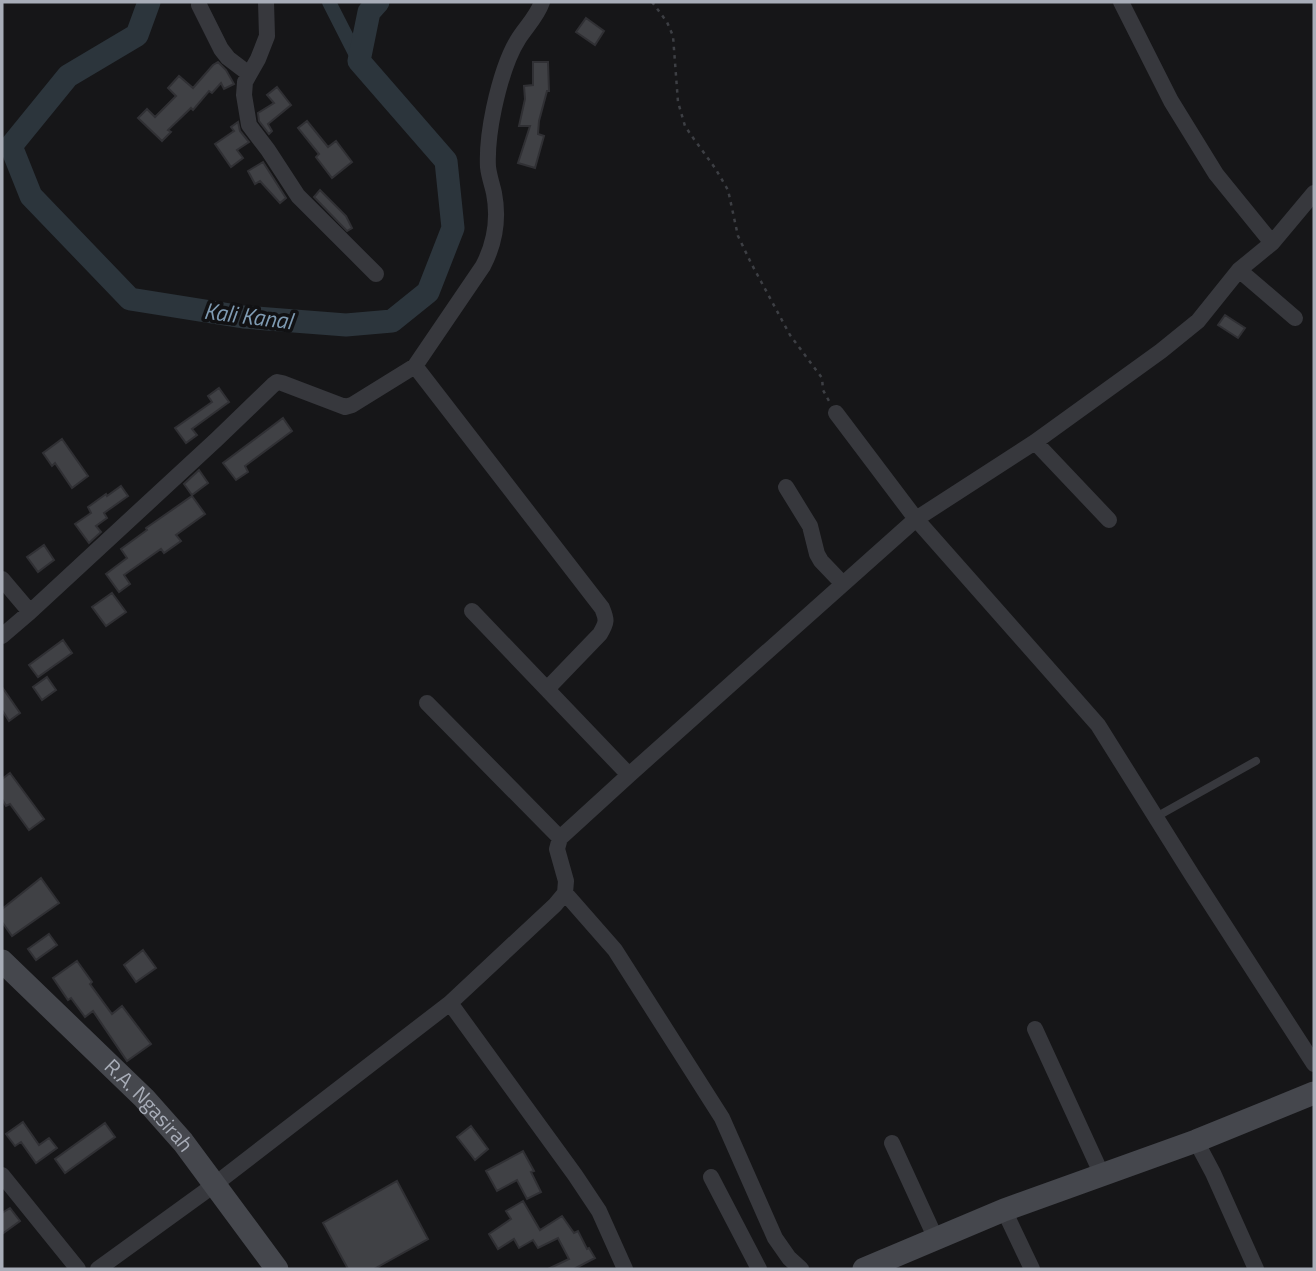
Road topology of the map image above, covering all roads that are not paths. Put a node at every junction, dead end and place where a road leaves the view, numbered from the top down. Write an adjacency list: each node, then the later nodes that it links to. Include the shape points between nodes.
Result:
1 (266, 2): 5 (street, via 267,36)
2 (542, 2): 11 (street, via 511,54 494,109 488,162 494,239 483,266)
3 (1121, 2): 7 (street, via 1177,112 1216,174)
4 (199, 5): 5 (street, via 220,49)
5 (249, 74): 9 (street, via 244,94 249,125 298,196)
6 (1314, 194): 7 (street)
7 (1272, 243): 8 (street)
8 (1239, 270): 10 (street); 13 (street, via 1198,321)
9 (376, 274)
10 (1295, 318)
11 (415, 366): 20 (street, via 345,407 282,383 273,385); 22 (street, via 607,619 600,634)
12 (836, 413): 15 (street)
13 (1035, 442): 15 (street); 16 (street)
14 (786, 487): 18 (street, via 810,526 821,561)
15 (916, 519): 18 (street); 26 (street, via 1098,725)
16 (1109, 520)
17 (2, 579): 20 (street)
18 (843, 584): 25 (street)
19 (472, 611): 22 (street)
20 (30, 612): 21 (street)
21 (2, 636)
22 (547, 689): 25 (street)
23 (427, 703): 27 (street)
24 (1256, 761): 26 (lane)
25 (629, 775): 27 (street)
26 (1156, 817): 32 (street)
27 (561, 838): 28 (street, via 557,849)
28 (565, 893): 30 (street); 48 (street, via 615,950 722,1118 775,1238)
29 (2, 961): 39 (street, R.A. Ngasirah, via 144,1098)
30 (450, 1003): 39 (street); 46 (street, via 599,1211)
31 (1035, 1029): 37 (street)
32 (1314, 1064)
33 (1314, 1093): 34 (street)
34 (1196, 1141): 37 (street); 50 (street)
35 (892, 1143): 41 (street)
36 (2, 1175): 43 (street)
37 (1102, 1175): 40 (street)
38 (711, 1177): 47 (street)
39 (214, 1185): 44 (street); 45 (street, R.A. Ngasirah)
40 (1004, 1210): 41 (street); 49 (street)
41 (936, 1239): 42 (street)
42 (876, 1267)
43 (78, 1269)
44 (98, 1269)
45 (278, 1269)
46 (625, 1269)
47 (760, 1269)
48 (801, 1269)
49 (1032, 1269)
50 (1256, 1269)

